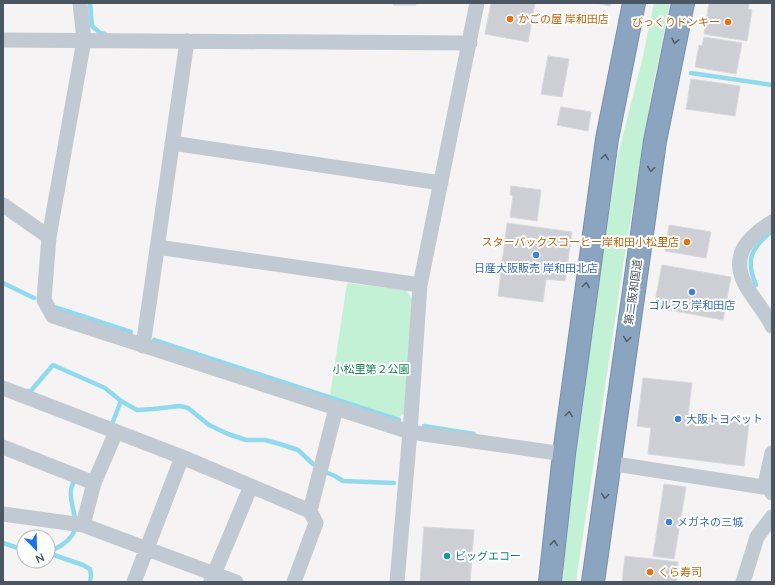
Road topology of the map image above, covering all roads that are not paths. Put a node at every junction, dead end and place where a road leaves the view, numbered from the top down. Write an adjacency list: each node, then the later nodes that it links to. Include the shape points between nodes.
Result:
1 (80, 3): 6 (street)
2 (477, 3): 8 (street)
3 (634, 3): 24 (highway, one-way to 3, via 607,139)
4 (683, 3): 26 (highway, 第二阪和国道, one-way to 26, via 655,141)
5 (3, 40): 6 (street)
6 (84, 40): 7 (street); 13 (street)
7 (187, 41): 8 (street); 9 (street)
8 (470, 43): 10 (street)
9 (172, 143): 10 (street); 14 (street)
10 (441, 183): 15 (street)
11 (3, 205): 13 (street)
12 (772, 222): 16 (street, via 749,239 740,253 740,269 745,284)
13 (49, 237): 17 (street, via 44,300 53,316)
14 (157, 246): 15 (street); 17 (street)
15 (420, 285): 21 (street)
16 (772, 326)
17 (143, 346): 19 (street)
18 (3, 388): 20 (street)
19 (336, 408): 21 (street); 30 (street)
20 (116, 432): 25 (street); 27 (street)
21 (410, 432): 24 (street); 39 (street)
22 (3, 447): 27 (street)
23 (772, 453): 29 (street, via 766,480)
24 (564, 454): 40 (highway, one-way to 24)
25 (182, 457): 28 (street); 34 (street)
26 (609, 463): 29 (street); 41 (highway, 第二阪和国道, one-way to 41)
27 (94, 483): 33 (street)
28 (251, 486): 30 (street); 35 (street)
29 (771, 490)
30 (310, 511): 38 (street, via 316,523)
31 (3, 514): 33 (street)
32 (772, 517): 42 (street, via 757,537)
33 (83, 525): 34 (street)
34 (147, 548): 35 (street); 36 (street)
35 (213, 578): 37 (street)
36 (134, 582)
37 (236, 582)
38 (294, 582)
39 (397, 582)
40 (550, 582)
41 (593, 582)
42 (743, 582)

